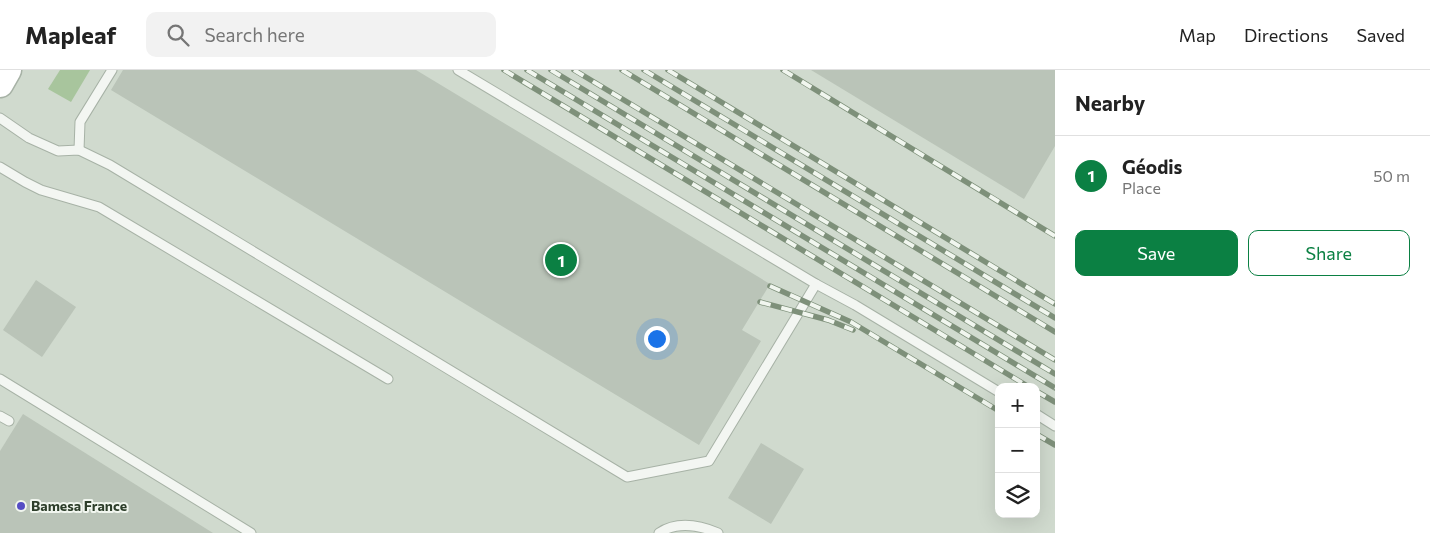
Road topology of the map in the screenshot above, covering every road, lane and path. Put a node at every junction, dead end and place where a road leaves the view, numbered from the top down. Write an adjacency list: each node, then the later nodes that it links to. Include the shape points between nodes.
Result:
1 (8, 70): 4 (main road)
2 (112, 70): 6 (lane, via 80,122)
3 (458, 70): 8 (lane)
4 (0, 84)
5 (0, 118): 6 (lane, via 29,138 58,151)
6 (79, 150): 8 (lane, via 127,175 627,477 709,461)
7 (0, 168): 10 (lane, via 42,190 99,207)
8 (816, 284): 11 (lane)
9 (0, 379): 16 (lane)
10 (388, 379)
11 (995, 390)
12 (0, 416): 14 (lane)
13 (1040, 417): 15 (lane)
14 (9, 421)
15 (1055, 426)
16 (252, 533)
17 (659, 533): 18 (lane, via 684,525)
18 (718, 533)

